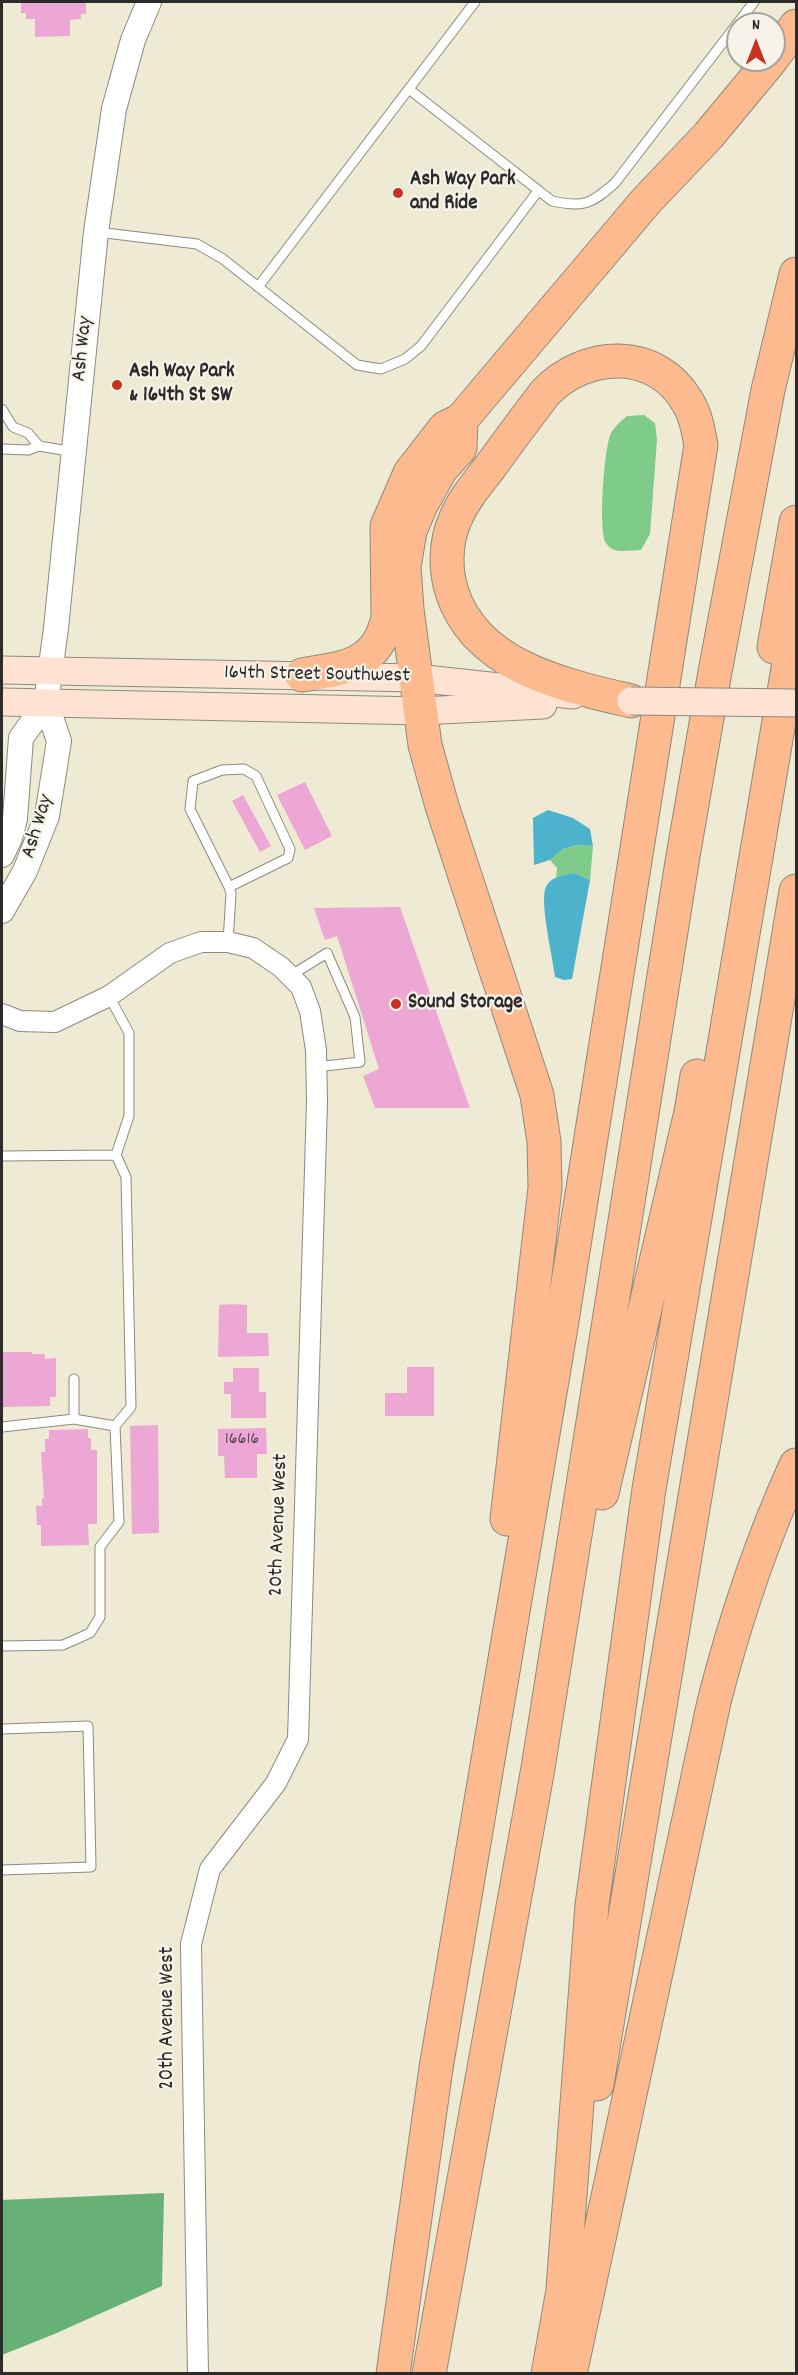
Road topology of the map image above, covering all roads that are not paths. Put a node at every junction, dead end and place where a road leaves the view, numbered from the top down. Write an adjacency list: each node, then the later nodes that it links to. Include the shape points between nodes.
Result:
1 (150, 2): 9 (street, Ash Way, via 133,40 114,109)
2 (475, 2): 7 (lane)
3 (754, 2): 8 (lane, via 615,183 595,201 570,205 552,201)
4 (796, 26): 5 (highway)
5 (786, 40)
6 (761, 72): 13 (highway)
7 (410, 90): 8 (lane); 11 (lane)
8 (538, 190): 11 (lane, via 421,346 405,359 381,369 357,365)
9 (96, 232): 11 (lane, via 197,244 224,259); 16 (street, Ash Way)
10 (796, 274): 46 (highway, via 749,483 687,833)
11 (258, 287)
12 (2, 409): 14 (lane, via 13,427 28,433)
13 (461, 420): 21 (highway, via 446,428 410,473 387,526 388,617 376,647 346,668); 22 (highway, via 460,448 441,469 410,531 404,567)
14 (39, 446): 15 (lane, via 28,450); 16 (lane)
15 (2, 449)
16 (74, 452): 20 (street, Ash Way)
17 (796, 522): 46 (highway, via 691,1112)
18 (796, 621): 49 (highway, via 646,1512 592,1905)
19 (2, 669): 20 (main road, 164th Street Southwest)
20 (50, 670): 21 (main road, 164th Street Southwest); 25 (street, Ash Way)
21 (302, 675): 22 (main road, 164th Street Southwest)
22 (416, 678): 23 (main road, 164th Street Southwest); 27 (highway)
23 (631, 701): 26 (main road, 164th Street Southwest, bridge); 27 (main road, 164th Street Southwest); 48 (highway, via 547,678 501,656 466,623 456,604 447,563 454,522 465,500 545,393 571,371 612,360 646,366 678,389 696,418 701,445 564,1310)
24 (2, 702): 25 (main road, 164th Street Southwest)
25 (46, 703): 27 (main road, 164th Street Southwest); 28 (street, Ash Way, via 21,738 15,819); 31 (street, Ash Way, via 59,741 47,816 25,871)
26 (796, 703)
27 (421, 711): 48 (highway, via 425,745 442,806 537,1095 544,1142 545,1188)
28 (2, 855)
29 (229, 887): 29 (lane, via 190,809 193,781 222,770 244,769 256,776 290,849 288,858); 32 (lane)
30 (796, 891): 49 (highway)
31 (2, 911)
32 (228, 942): 33 (street, 20th Avenue West, via 253,948); 34 (street, 20th Avenue West, via 201,942 170,953)
33 (290, 976): 36 (street, 20th Avenue West, via 301,987 310,1011); 36 (lane, via 327,953 355,1017 360,1062)
34 (109, 996): 35 (street, 20th Avenue West, via 55,1022 20,1021); 37 (lane, via 129,1033 129,1116)
35 (2, 1014)
36 (316, 1067): 50 (street, 20th Avenue West, via 298,1739 276,1783 210,1869 191,1944)
37 (116, 1155): 38 (lane); 41 (lane, via 126,1178 131,1407)
38 (2, 1156)
39 (74, 1379): 40 (lane)
40 (74, 1419): 41 (lane); 42 (lane)
41 (115, 1426): 44 (lane, via 119,1522 100,1547 100,1617 90,1633 63,1645)
42 (2, 1427)
43 (796, 1466): 54 (highway, via 753,1566 714,1702)
44 (2, 1646)
45 (2, 1729): 47 (lane, via 88,1726 91,1867)
46 (538, 1768): 52 (highway)
47 (2, 1870)
48 (460, 1917): 51 (highway)
49 (563, 2288): 53 (highway)
50 (198, 2373)
51 (393, 2373)
52 (429, 2373)
53 (548, 2373)
54 (570, 2373)

